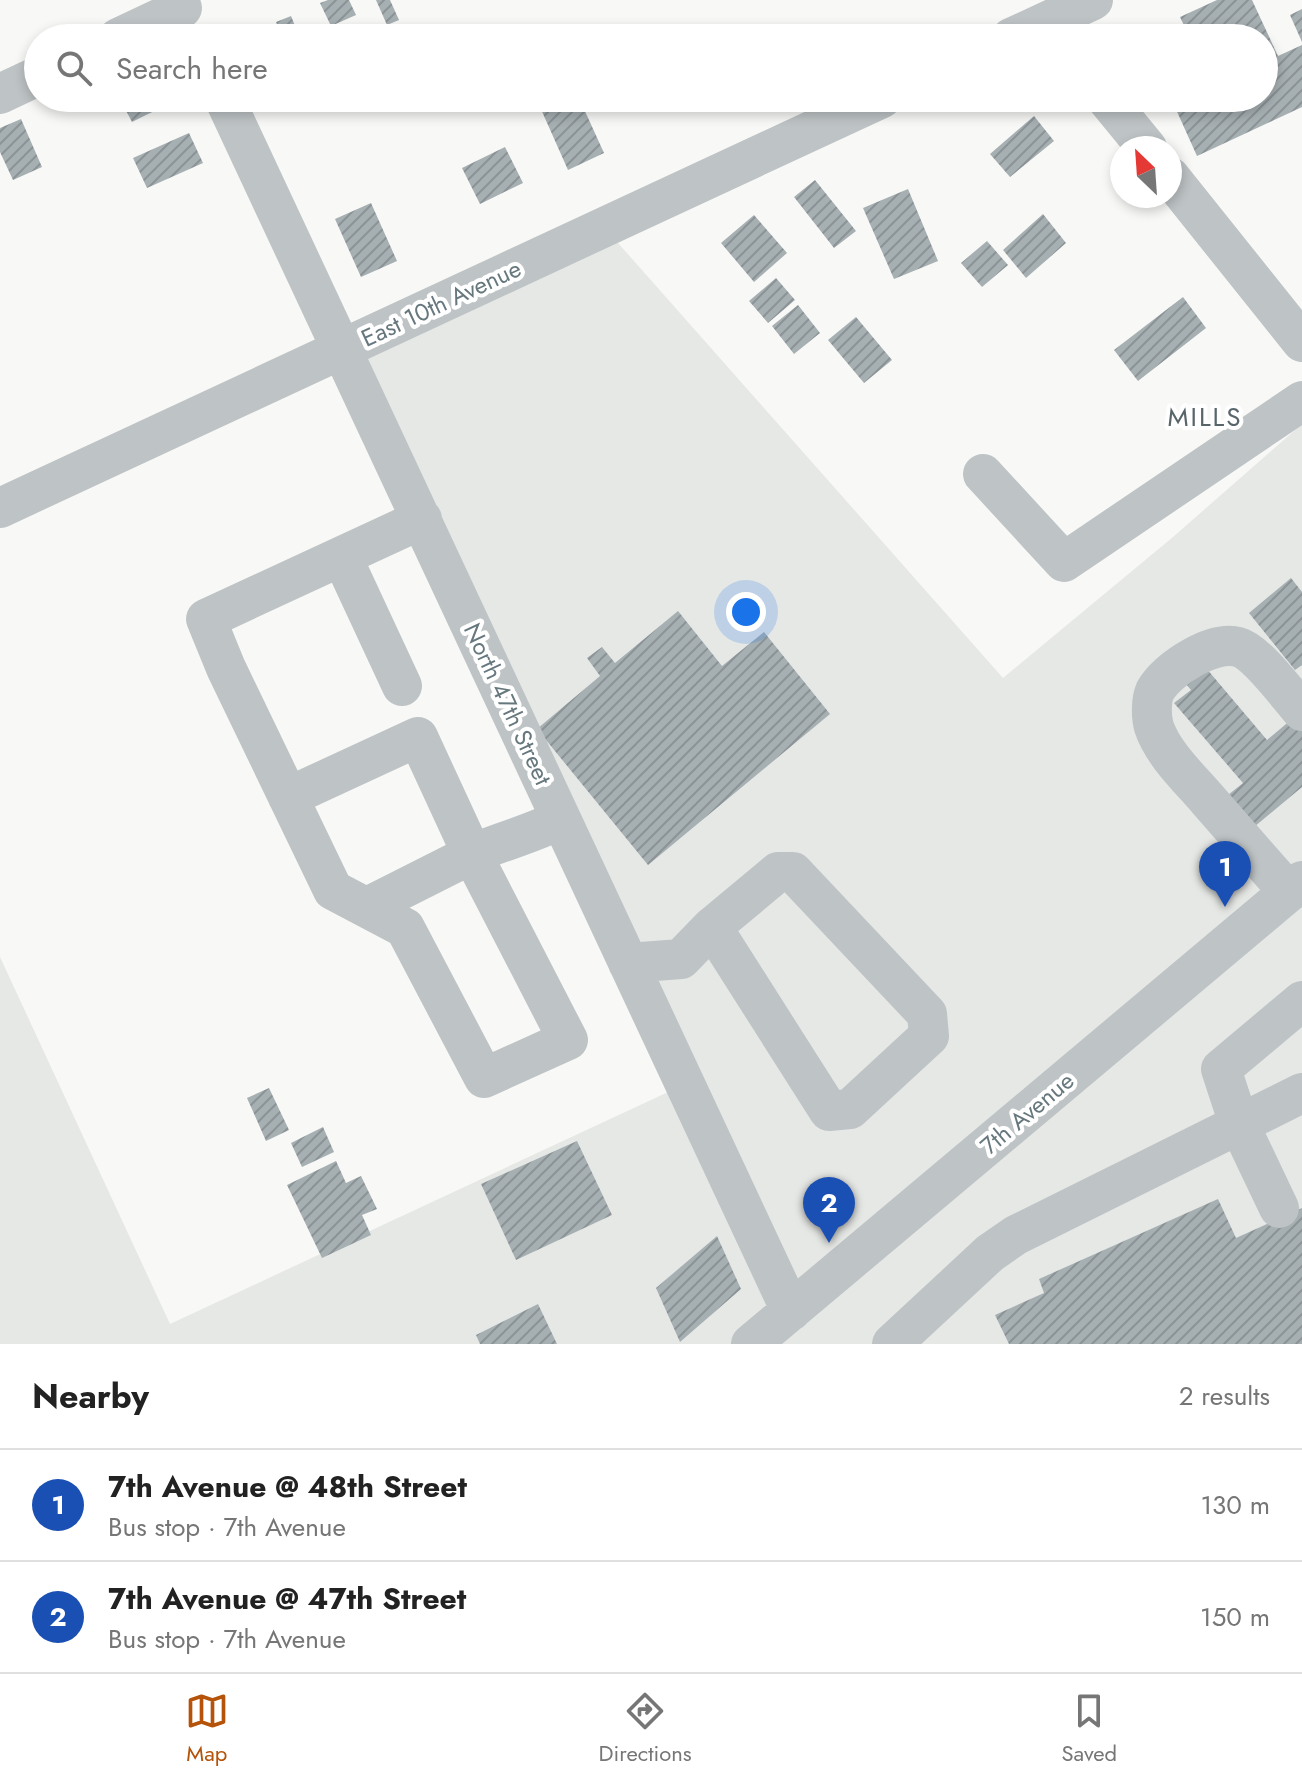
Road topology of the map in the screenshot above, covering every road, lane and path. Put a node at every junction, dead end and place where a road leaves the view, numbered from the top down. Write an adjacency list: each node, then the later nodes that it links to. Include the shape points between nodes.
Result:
1 (1093, 0): 4 (street)
2 (185, 15): 3 (street)
3 (159, 24)
4 (1061, 24)
5 (24, 83): 6 (street)
6 (0, 94)
7 (231, 112): 13 (street, North 47th Street)
8 (852, 112): 13 (street, East 10th Avenue)
9 (1117, 112): 10 (street)
10 (1137, 136)
11 (1182, 192): 12 (street)
12 (1302, 342)
13 (342, 349): 16 (street, East 10th Avenue); 17 (street, North 47th Street)
14 (1302, 401): 15 (street, via 1064,562)
15 (983, 474)
16 (0, 508)
17 (422, 519): 18 (street); 22 (street, North 47th Street)
18 (342, 557): 19 (street); 21 (street, via 206,619)
19 (402, 686)
20 (1302, 711): 24 (street, via 1249,652 1236,646 1195,655 1155,691 1152,708 1161,743 1192,782)
21 (288, 797): 23 (street, via 418,737); 25 (street, via 333,890)
22 (561, 819): 23 (street); 27 (street, North 47th Street)
23 (472, 854): 25 (street); 25 (street, via 568,1040 484,1078 405,928)
24 (1295, 887): 32 (street, 7th Avenue)
25 (367, 907)
26 (712, 927): 26 (street, via 778,872 793,872 927,1014 929,1036 850,1109 829,1111); 27 (street, via 681,959)
27 (628, 963): 32 (street, North 47th Street)
28 (1302, 1001): 30 (street, via 1221,1069)
29 (1302, 1093): 30 (street)
30 (1239, 1124): 31 (street); 34 (street, via 1016,1235)
31 (1279, 1208)
32 (791, 1311): 33 (street, 7th Avenue)
33 (751, 1344)
34 (892, 1344)

